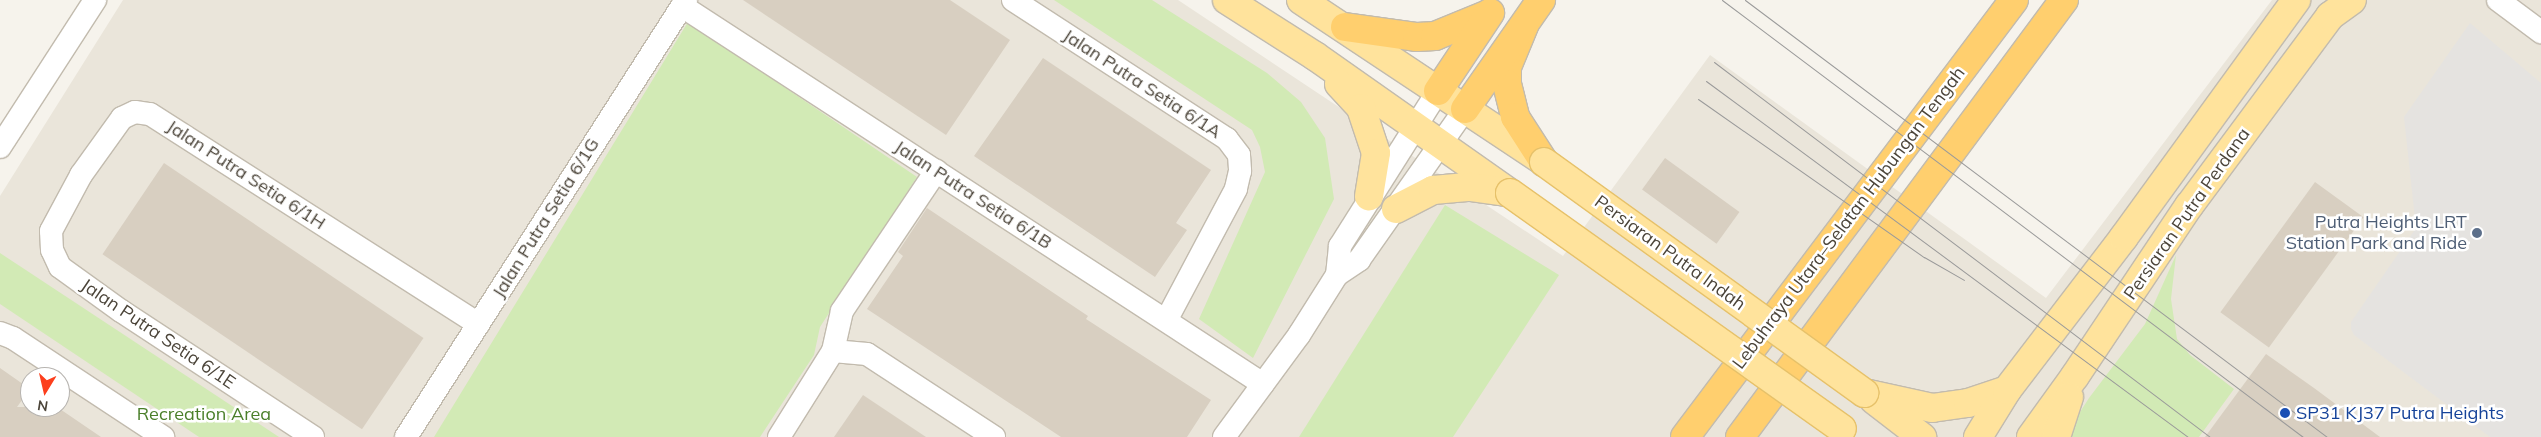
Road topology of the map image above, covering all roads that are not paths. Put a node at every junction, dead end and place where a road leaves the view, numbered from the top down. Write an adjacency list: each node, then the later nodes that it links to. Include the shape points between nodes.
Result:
1 (95, 0): 21 (street)
2 (1013, 0): 29 (street, Jalan Putra Setia 6/1A, via 1227,138 1239,155 1236,189)
3 (1227, 0): 16 (main road)
4 (1301, 0): 14 (main road, Persiaran Putra Indah)
5 (1541, 0): 13 (highway)
6 (2014, 0): 44 (highway, Lebuhraya Utara–Selatan Hubungan Tengah)
7 (2064, 0): 45 (highway)
8 (2296, 0): 35 (main road, Persiaran Putra Perdana, via 2124,237)
9 (2352, 0): 33 (main road, Persiaran Putra Perdana, via 2330,16 2189,206)
10 (684, 3): 23 (street, Jalan Putra Setia 6/1B); 30 (street, Jalan Putra Setia 6/1G)
11 (2508, 3): 15 (street)
12 (1495, 7): 14 (highway, via 1435,36 1417,37); 17 (highway)
13 (1524, 26): 18 (highway); 22 (highway, via 1507,67 1507,84 1515,117)
14 (1345, 27): 17 (main road, Persiaran Putra Indah)
15 (2541, 32)
16 (1314, 56): 19 (main road); 25 (main road, via 1361,108 1376,154)
17 (1438, 91): 18 (main road, Persiaran Putra Indah); 19 (street)
18 (1465, 109): 20 (street); 22 (main road, Persiaran Putra Indah)
19 (1414, 125): 20 (main road); 25 (street)
20 (1441, 144): 24 (main road); 26 (street)
21 (0, 147)
22 (1544, 162): 36 (main road, Persiaran Putra Indah, bridge)
23 (936, 171): 29 (street, Jalan Putra Setia 6/1B); 32 (street, via 842,311)
24 (1510, 193): 26 (main road, via 1470,187 1433,190); 37 (main road, bridge)
25 (1369, 196): 28 (street, via 1340,246)
26 (1396, 209): 28 (street, via 1360,260)
27 (51, 231): 30 (street, Jalan Putra Setia 6/1H, via 81,175 122,118 135,112 150,114); 39 (street, Jalan Putra Setia 6/1E, via 52,250 60,267)
28 (1337, 275): 34 (street, via 1300,335)
29 (1167, 319): 34 (street, Jalan Putra Setia 6/1B)
30 (479, 324): 40 (street, Jalan Putra Setia 6/1G)
31 (0, 333): 38 (street, via 13,338)
32 (833, 351): 41 (street); 42 (street, via 867,354)
33 (2075, 376): 48 (main road, Persiaran Putra Perdana); 49 (main road)
34 (1264, 384): 43 (street)
35 (2007, 390): 36 (main road, via 1968,403 1932,408); 47 (main road, Persiaran Putra Perdana)
36 (1864, 393): 46 (main road, Persiaran Putra Indah)
37 (1847, 435)
38 (164, 437)
39 (313, 437)
40 (406, 437)
41 (779, 437)
42 (994, 437)
43 (1224, 437)
44 (1685, 437)
45 (1740, 437)
46 (1922, 437)
47 (1978, 437)
48 (2031, 437)
49 (2056, 437)

